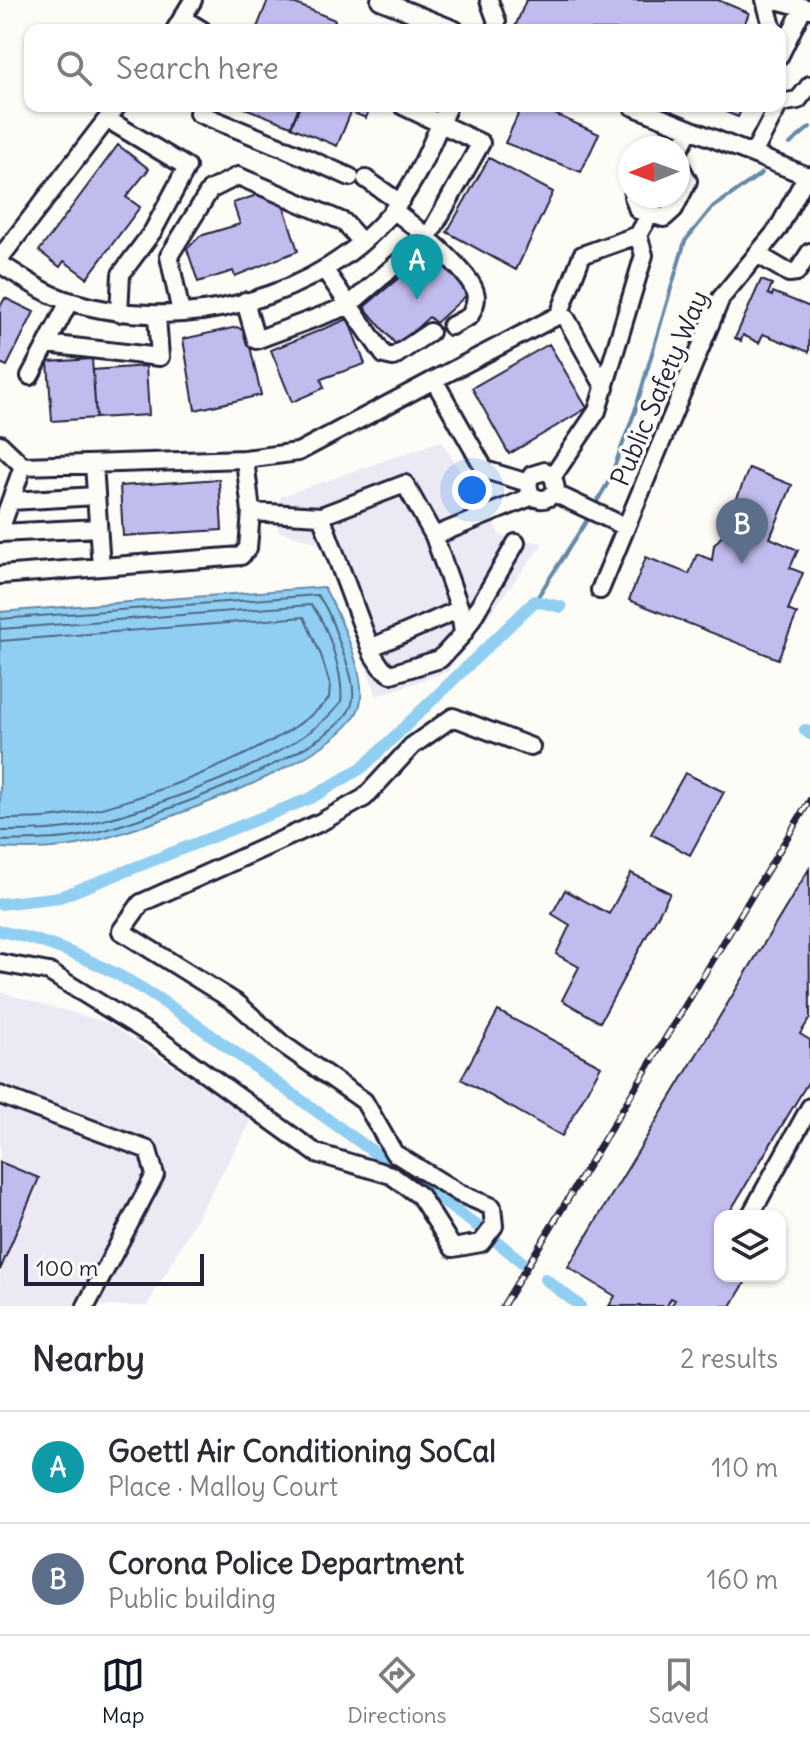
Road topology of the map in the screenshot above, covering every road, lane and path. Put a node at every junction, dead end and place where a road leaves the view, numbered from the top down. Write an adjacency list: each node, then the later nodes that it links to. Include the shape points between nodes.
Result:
1 (193, 0): 7 (street)
2 (380, 0): 8 (street)
3 (489, 0): 9 (street)
4 (765, 0): 10 (street)
5 (776, 0): 6 (street)
6 (807, 8): 11 (street)
7 (179, 24)
8 (440, 24)
9 (496, 24)
10 (771, 24)
11 (786, 45)
12 (810, 85): 13 (street, via 798,100)
13 (786, 103)
14 (112, 112): 34 (street); 39 (street, via 187,167 153,231 121,274)
15 (417, 112): 20 (street)
16 (445, 112): 20 (street)
17 (646, 112): 21 (street)
18 (775, 112): 23 (street)
19 (198, 113): 25 (street, via 358,178)
20 (441, 122): 25 (street); 30 (street, via 481,143)
21 (689, 131): 22 (street); 23 (street)
22 (686, 136)
23 (753, 154): 24 (street)
24 (808, 176): 33 (street, Public Safety Way)
25 (396, 206): 30 (street); 31 (street)
26 (637, 208): 28 (street)
27 (674, 208): 28 (street, via 664,218)
28 (650, 214): 29 (street)
29 (638, 235): 41 (street, via 582,255); 48 (street, via 644,255)
30 (428, 237): 38 (street); 43 (street, via 475,288 470,316)
31 (361, 241): 35 (street); 40 (street, via 344,222 238,176 210,190 169,256)
32 (810, 252): 33 (street, via 797,272 789,273)
33 (757, 254): 60 (street, Public Safety Way, via 721,298)
34 (0, 261): 37 (street)
35 (324, 269): 36 (street); 38 (street)
36 (245, 301): 38 (street, via 256,340); 40 (street)
37 (69, 302): 39 (street); 45 (street)
38 (348, 306): 44 (street, via 384,355 393,357)
39 (119, 313): 42 (street)
40 (181, 313): 42 (street)
41 (559, 315): 47 (street); 48 (street, via 566,318)
42 (157, 317): 45 (street, via 160,357)
43 (451, 326)
44 (430, 332)
45 (47, 344): 46 (street)
46 (30, 376)
47 (434, 380): 50 (street, via 298,452); 54 (street, via 485,470)
48 (605, 388): 53 (street, via 597,411)
49 (0, 444): 52 (street)
50 (245, 459): 51 (street); 58 (street)
51 (94, 464): 52 (street); 56 (street)
52 (23, 466): 57 (street)
53 (553, 476): 54 (street, via 536,472); 55 (street)
54 (530, 489): 55 (street, via 541,499); 63 (street)
55 (554, 493): 60 (street)
56 (96, 496): 57 (street); 61 (street)
57 (11, 501): 62 (street)
58 (251, 512): 59 (street); 65 (street, via 251,535 241,556)
59 (321, 516): 63 (street, via 405,484); 70 (street)
60 (626, 527): 67 (street, Public Safety Way)
61 (98, 528): 62 (street); 65 (street)
62 (0, 532)
63 (434, 536): 68 (street)
64 (516, 543): 69 (street)
65 (101, 567): 66 (street)
66 (0, 575)
67 (600, 590)
68 (460, 609): 69 (street); 70 (street)
69 (463, 634): 70 (street, via 440,659 399,673 381,667)
70 (370, 648)
71 (531, 747): 72 (street, via 453,717 412,746 364,798 141,903 121,931 238,1004 281,1043 364,1101 394,1153 492,1207 494,1226 481,1243 453,1248 420,1196 391,1175 316,1153 161,1041 49,972)
72 (0, 963)
73 (0, 1095): 76 (street, via 148,1150 153,1160 155,1175)
74 (810, 1107): 75 (street)
75 (753, 1210)
76 (86, 1306)

